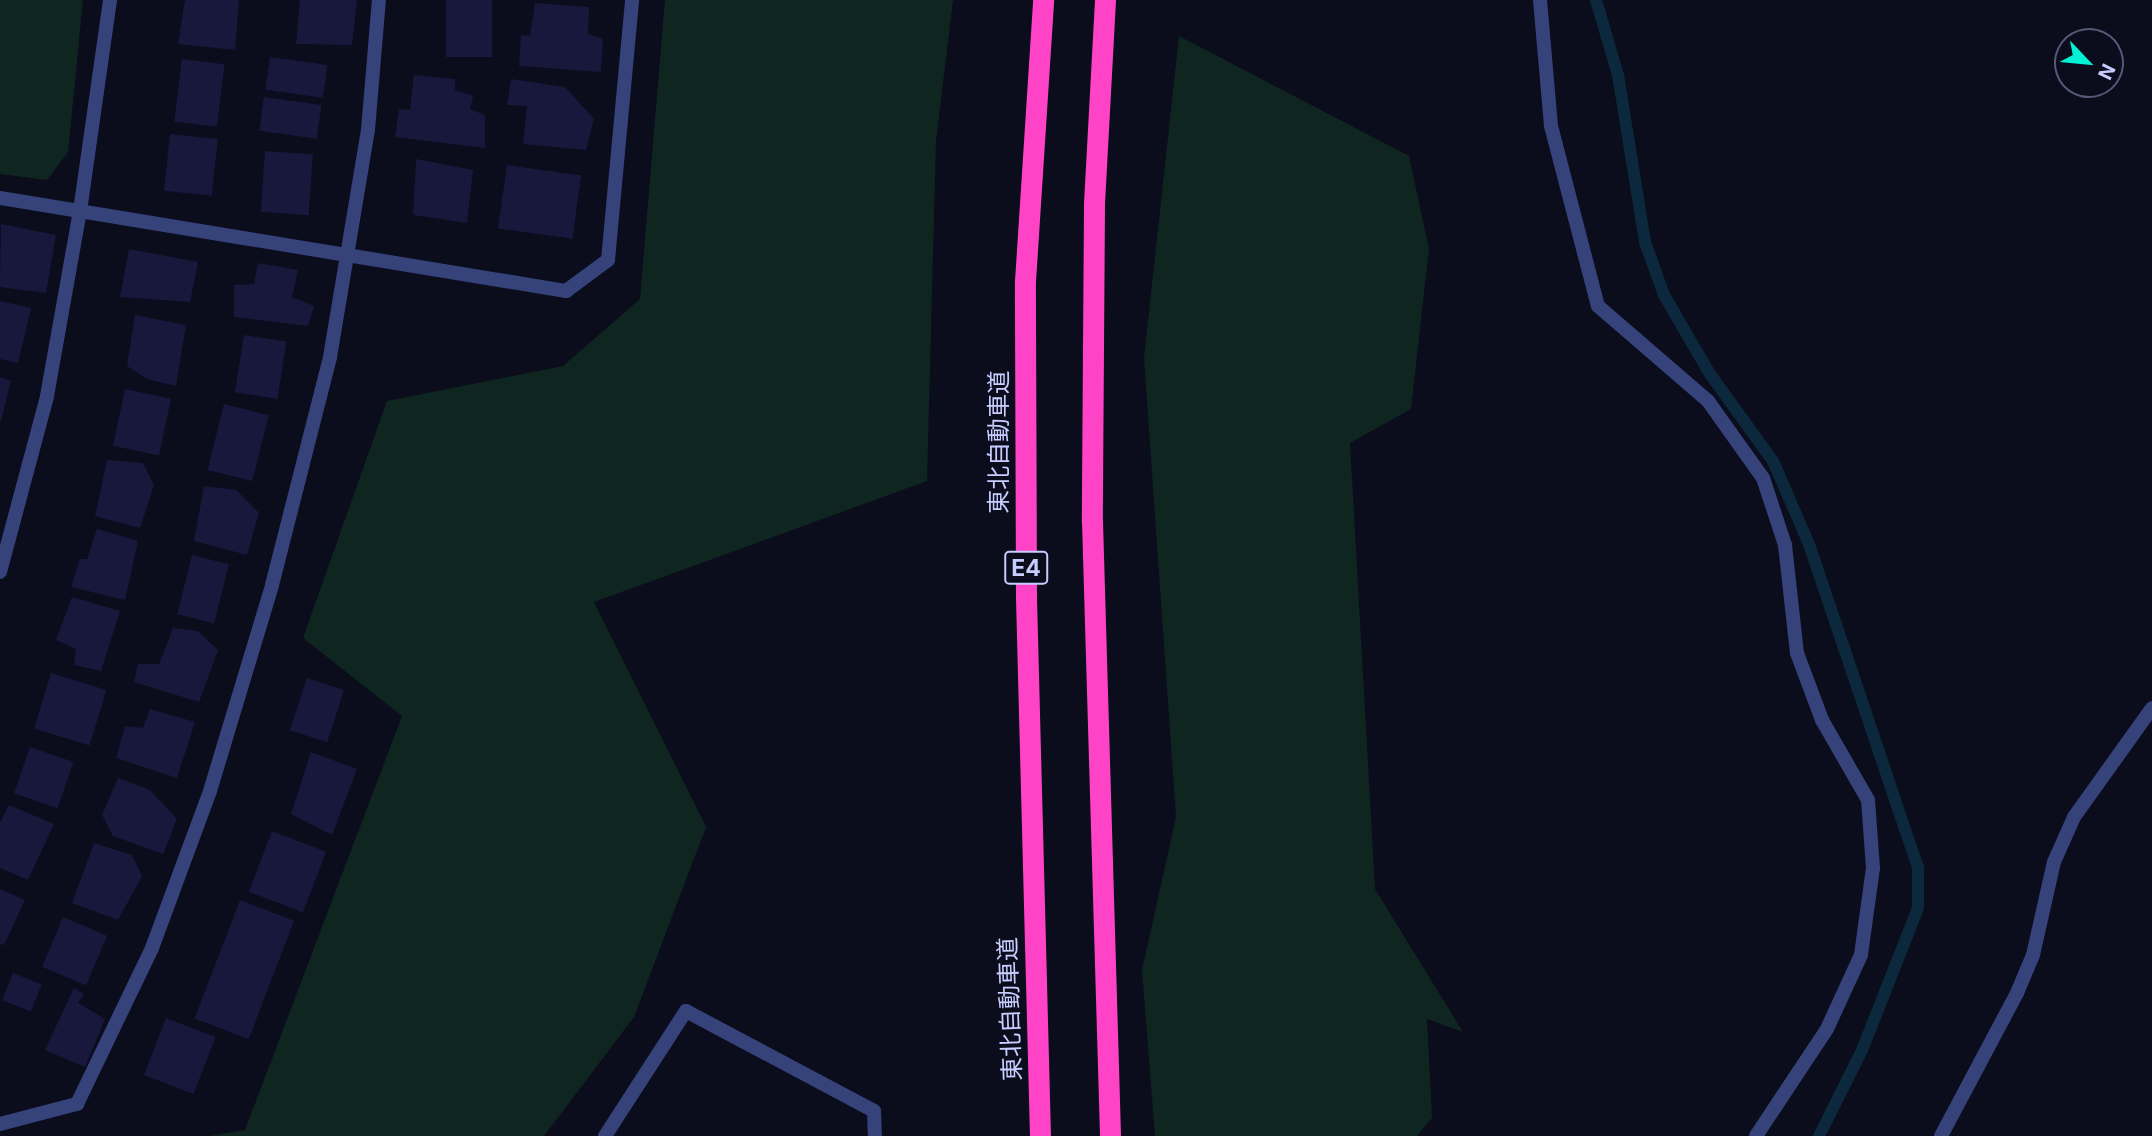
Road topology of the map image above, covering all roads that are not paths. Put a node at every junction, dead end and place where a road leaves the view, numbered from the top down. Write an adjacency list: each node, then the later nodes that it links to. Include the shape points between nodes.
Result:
1 (110, 0): 8 (street)
2 (379, 0): 9 (street, via 368,130)
3 (632, 0): 9 (street, via 608,260 566,291)
4 (1044, 0): 15 (highway, 東北自動車道 / E4, via 1025,281 1026,597)
5 (1105, 0): 16 (highway, via 1094,205 1092,521)
6 (1540, 0): 17 (street, via 1551,126 1598,306 1708,401 1763,478 1785,545 1797,653 1822,720 1868,800 1874,868 1861,955 1827,1029)
7 (0, 198): 8 (street)
8 (80, 211): 9 (street); 10 (street, via 47,396)
9 (348, 253): 12 (street, via 330,357 272,585 210,792 152,948 77,1104)
10 (0, 572)
11 (2152, 708): 18 (street, via 2074,817 2053,862 2033,955)
12 (0, 1124)
13 (605, 1136): 14 (street, via 686,1011 874,1111)
14 (875, 1136)
15 (1040, 1136)
16 (1110, 1136)
17 (1756, 1136)
18 (1941, 1136)

